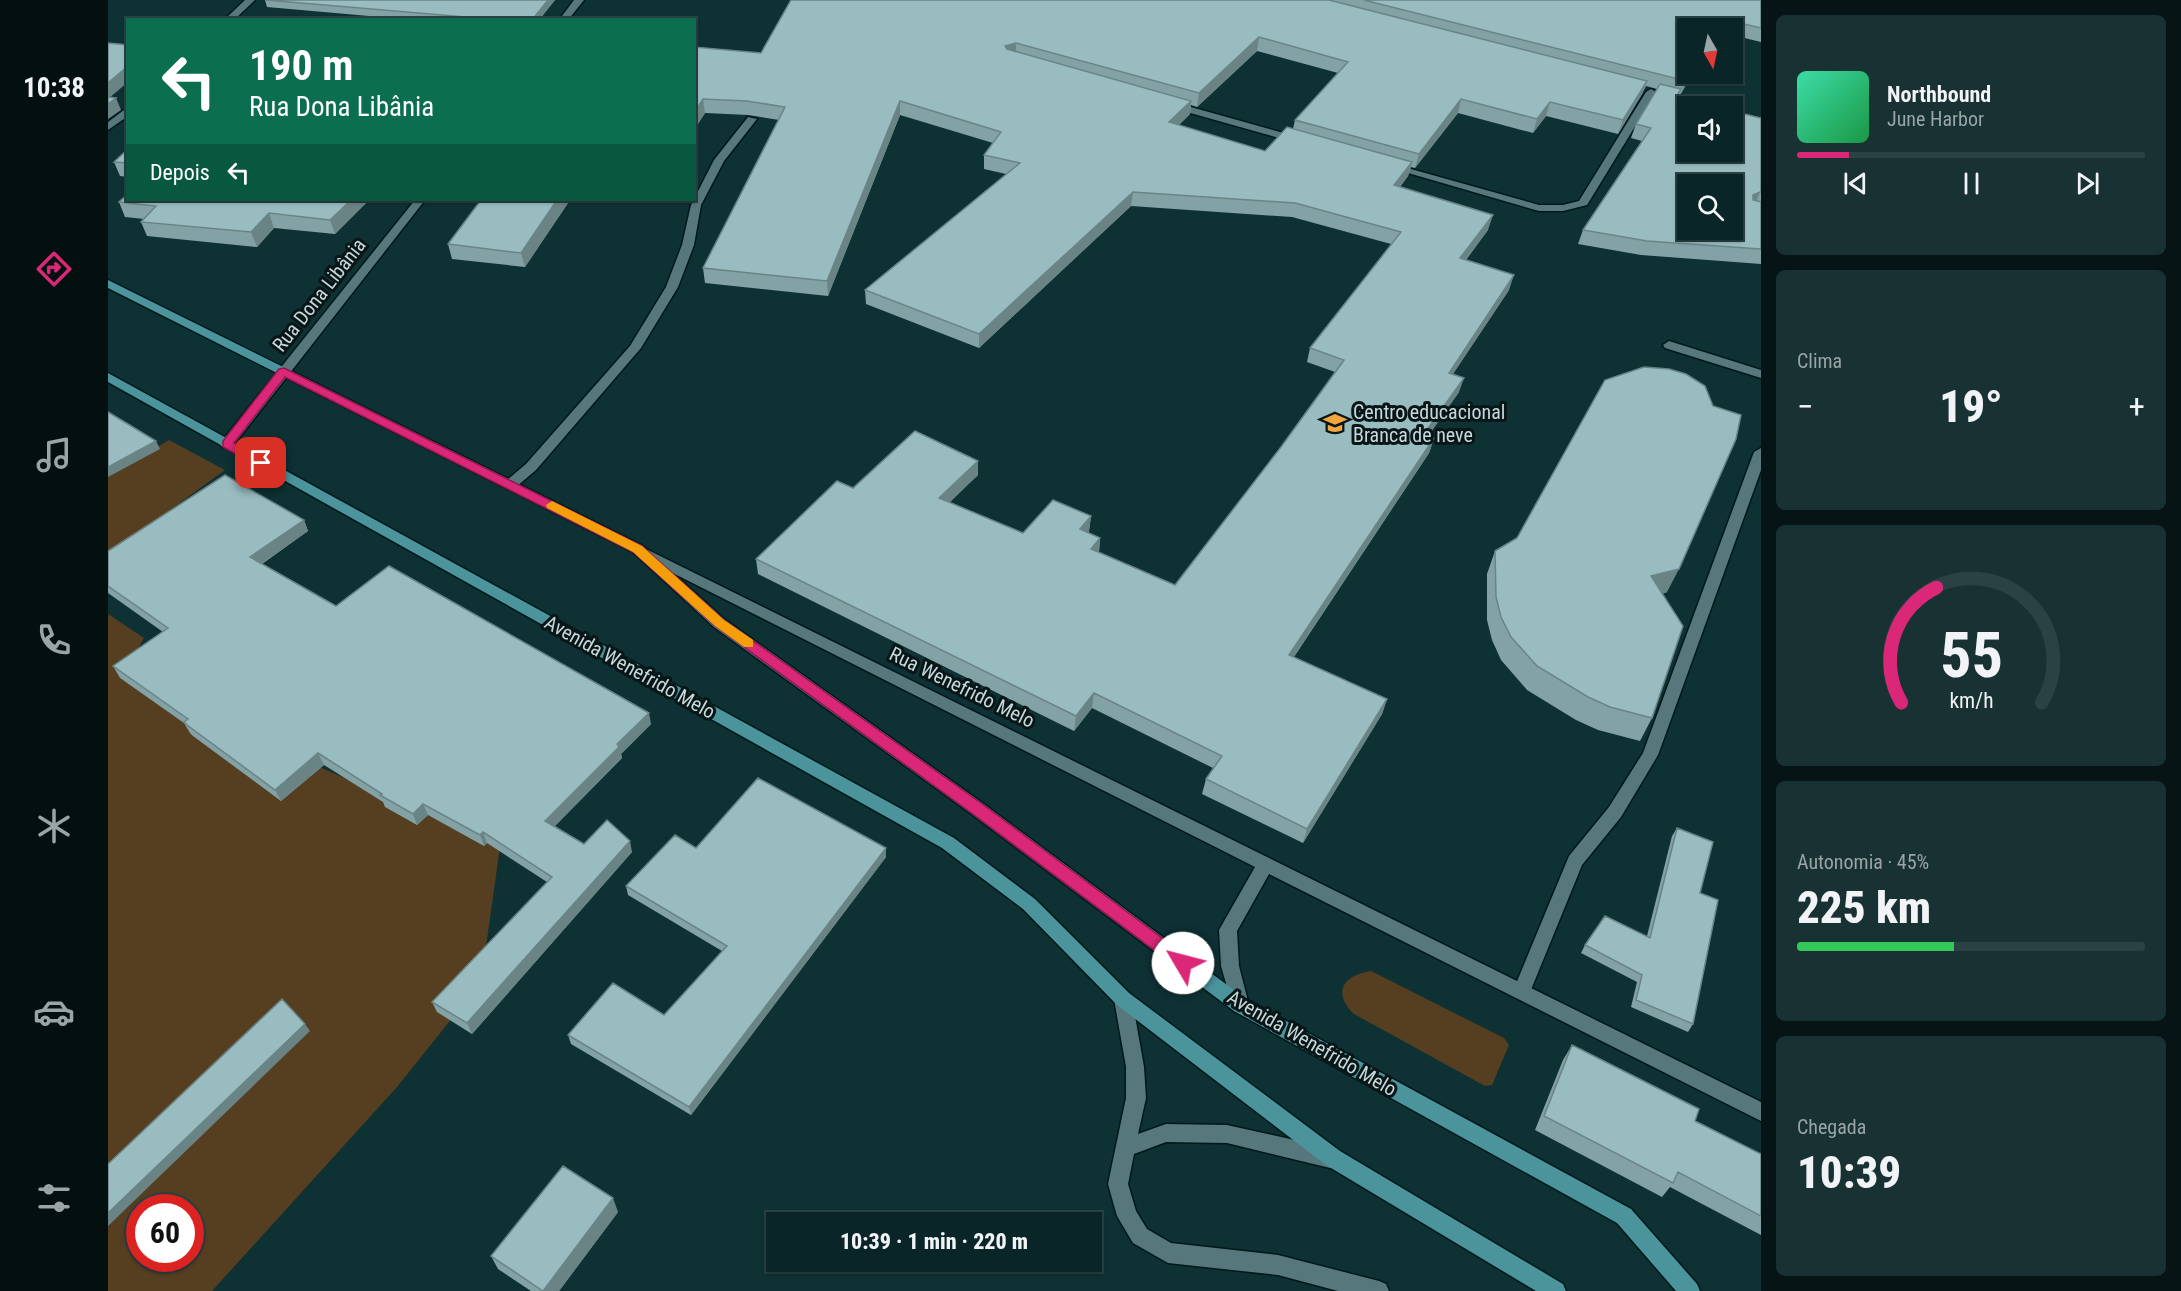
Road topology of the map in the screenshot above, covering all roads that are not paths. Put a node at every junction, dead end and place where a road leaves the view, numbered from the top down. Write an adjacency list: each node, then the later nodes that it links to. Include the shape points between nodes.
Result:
1 (250, 0): 3 (street)
2 (579, 0): 4 (street)
3 (230, 18)
4 (565, 18)
5 (1651, 92): 11 (street, via 1583,203 1563,208 1539,207)
6 (1158, 101): 10 (street)
7 (126, 112): 9 (street)
8 (752, 120): 20 (street, via 714,169 696,205 682,265 640,340 531,467)
9 (108, 127)
10 (1305, 142)
11 (1373, 161)
12 (419, 201): 15 (street, Rua Dona Libânia)
13 (108, 283): 15 (main road, Avenida Wenefrido Melo)
14 (1669, 345): 16 (street)
15 (284, 371): 18 (street, Rua Dona Libânia); 20 (main road, Avenida Wenefrido Melo)
16 (1761, 374)
17 (108, 377): 18 (main road, Avenida Wenefrido Melo)
18 (227, 444): 24 (main road, Avenida Wenefrido Melo, via 948,843 1029,904)
19 (1761, 452): 23 (street, via 1650,755 1616,812 1575,861)
20 (511, 484): 21 (main road, Avenida Wenefrido Melo)
21 (638, 549): 22 (street, Rua Wenefrido Melo); 25 (main road, Avenida Wenefrido Melo, via 719,623)
22 (1266, 864): 23 (street); 25 (street, via 1228,930 1230,966)
23 (1522, 991): 26 (street)
24 (1123, 999): 27 (street, via 1135,1067 1136,1098); 28 (main road, Avenida Wenefrido Melo)
25 (1240, 1005): 31 (main road, Avenida Wenefrido Melo, via 1624,1216)
26 (1761, 1112)
27 (1125, 1148): 28 (street, Avenida Wenefrido Melo, via 1166,1134 1227,1134); 29 (street, via 1118,1184 1127,1216 1140,1236 1168,1253 1278,1265)
28 (1333, 1158): 30 (main road, Avenida Wenefrido Melo)
29 (1378, 1291)
30 (1556, 1291)
31 (1690, 1291)

